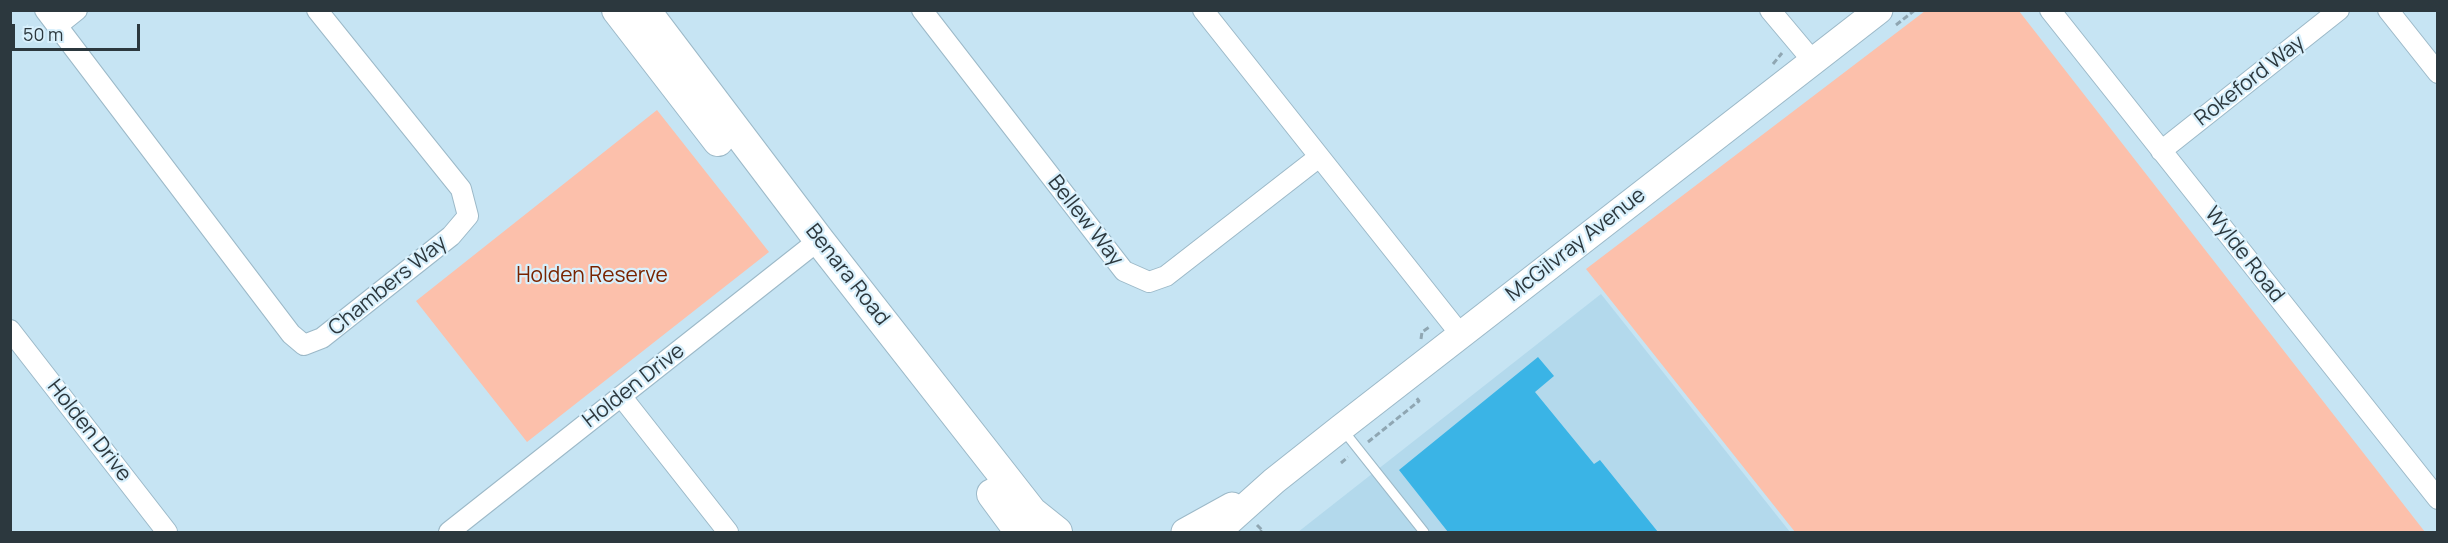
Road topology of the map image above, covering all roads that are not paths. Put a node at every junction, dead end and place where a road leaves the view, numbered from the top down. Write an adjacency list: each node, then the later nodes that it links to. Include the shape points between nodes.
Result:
1 (45, 10): 13 (street, Chambers Way)
2 (77, 10): 13 (street)
3 (317, 10): 13 (street, Chambers Way, via 461,189 468,216 451,236 322,338 304,345 291,334)
4 (617, 10): 18 (main road, Benara Road)
5 (645, 10): 18 (main road, Benara Road)
6 (922, 10): 17 (street, Bellew Way, via 1124,271 1149,282 1166,276)
7 (1203, 10): 17 (street)
8 (1770, 10): 14 (street)
9 (1879, 10): 14 (main road, McGilvray Avenue)
10 (2050, 10): 16 (street, Wylde Road)
11 (2339, 10): 16 (street, Rokeford Way)
12 (2388, 10): 15 (street)
13 (57, 26)
14 (1812, 60): 20 (main road, McGilvray Avenue)
15 (2438, 73)
16 (2161, 151): 25 (street, Wylde Road)
17 (1319, 157): 20 (street)
18 (812, 246): 22 (street, Holden Drive); 29 (main road, Benara Road); 30 (main road, Benara Road, via 1032,512)
19 (10, 330): 21 (street, Holden Drive)
20 (1461, 335): 23 (main road, McGilvray Avenue)
21 (17, 351): 26 (street, Holden Drive)
22 (621, 396): 27 (street, Holden Drive); 28 (street)
23 (1341, 428): 24 (main road, McGilvray Avenue); 33 (lane)
24 (1274, 481): 31 (main road, McGilvray Avenue); 32 (main road, McGilvray Avenue)
25 (2438, 499)
26 (167, 532)
27 (449, 532)
28 (728, 532)
29 (1020, 532)
30 (1057, 532)
31 (1185, 532)
32 (1216, 532)
33 (1424, 532)

